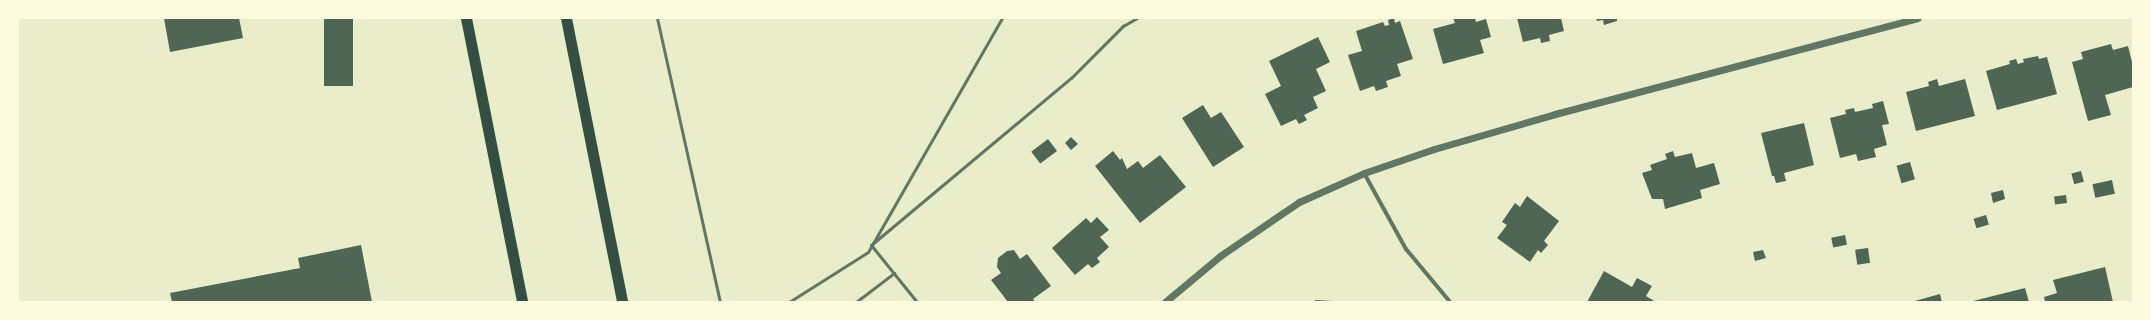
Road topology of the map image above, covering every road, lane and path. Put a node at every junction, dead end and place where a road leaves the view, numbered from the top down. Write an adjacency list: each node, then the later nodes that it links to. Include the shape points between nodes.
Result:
1 (466, 18): 10 (highway)
2 (566, 18): 11 (highway)
3 (657, 18): 12 (lane)
4 (1002, 18): 8 (lane)
5 (1137, 18): 8 (lane, via 1123,26 1071,78)
6 (1918, 18): 7 (street, via 1554,114 1434,149)
7 (1364, 173): 16 (street, via 1299,202 1220,256); 17 (street, via 1406,249)
8 (871, 245): 9 (lane); 13 (lane, via 868,252)
9 (894, 273): 14 (lane); 15 (lane)
10 (522, 302)
11 (622, 302)
12 (720, 302)
13 (789, 302)
14 (856, 302)
15 (917, 302)
16 (1165, 302)
17 (1450, 302)

